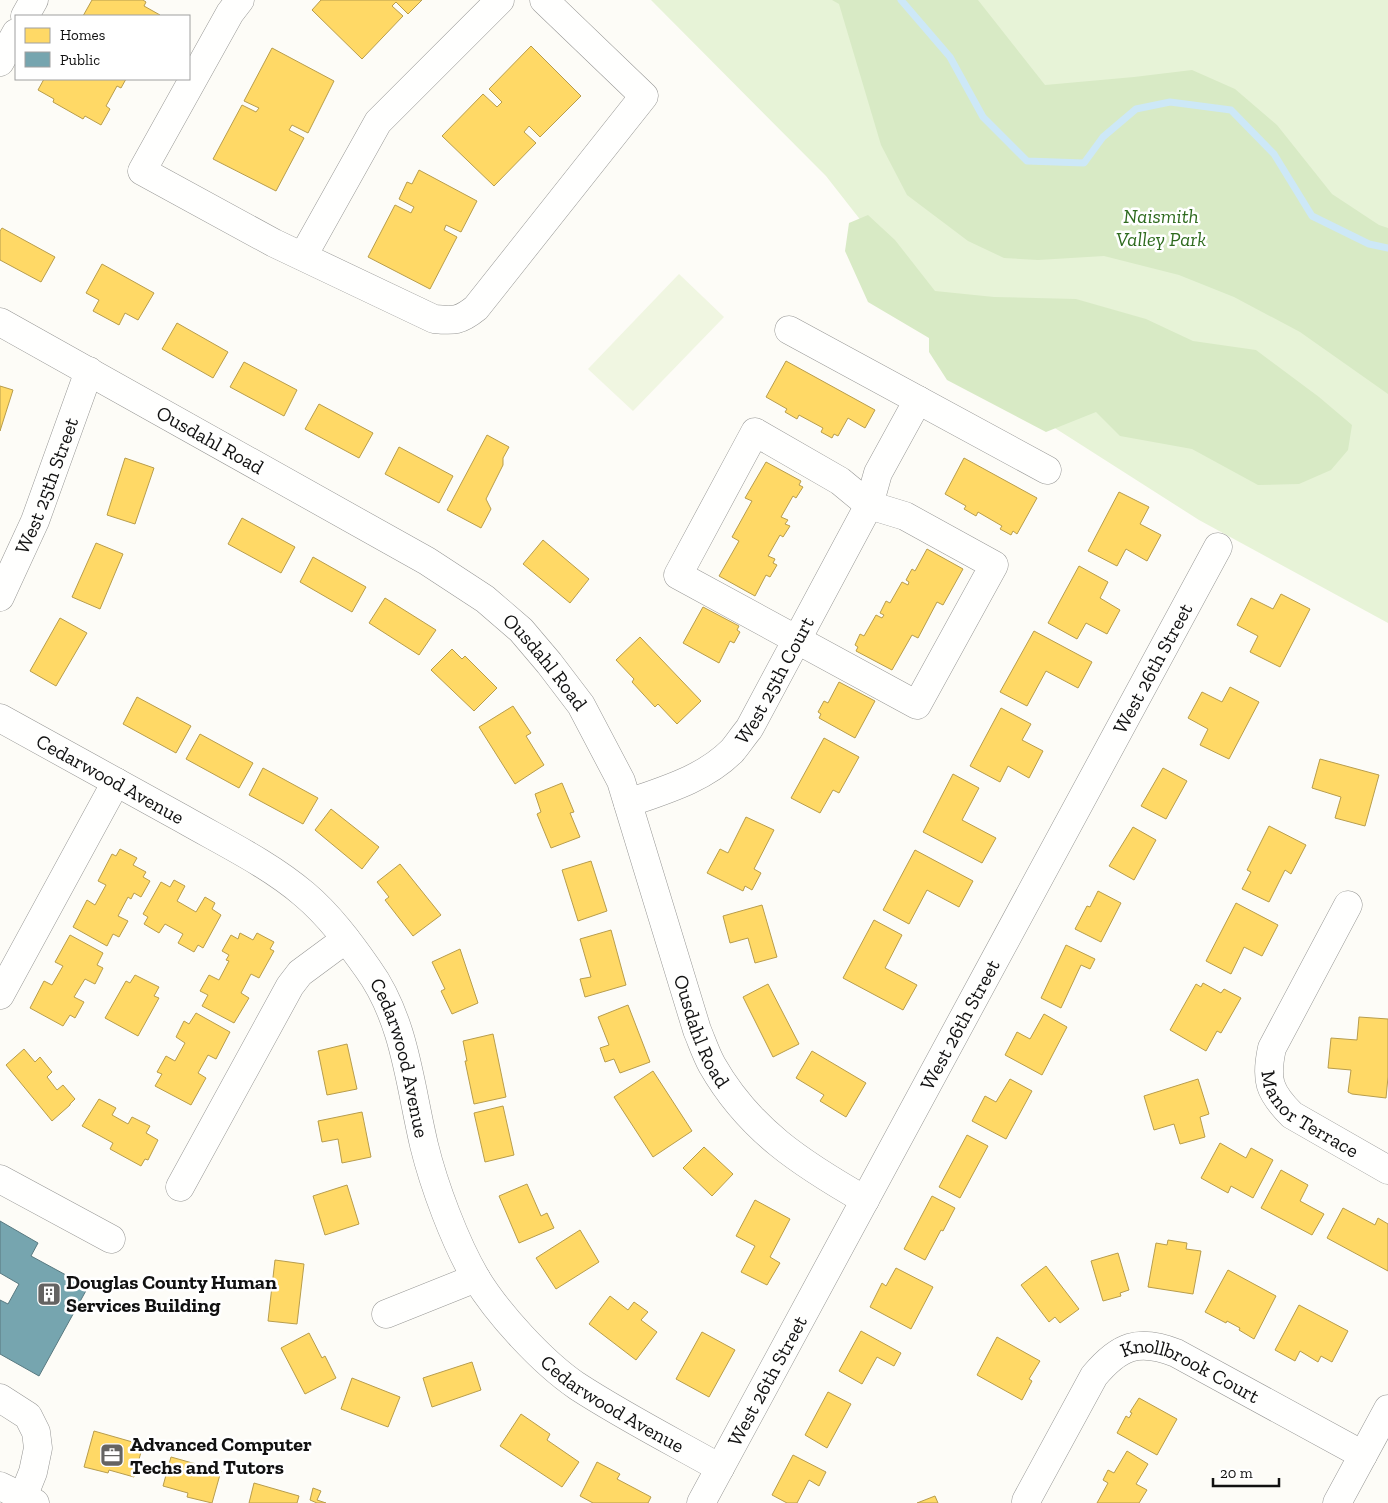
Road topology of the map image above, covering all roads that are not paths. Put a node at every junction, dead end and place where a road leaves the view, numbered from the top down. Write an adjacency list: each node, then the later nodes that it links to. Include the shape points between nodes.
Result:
1 (34, 0): 5 (street)
2 (240, 0): 8 (street, via 142,171)
3 (500, 0): 8 (street, via 378,122)
4 (544, 0): 8 (street, via 644,96 476,308 465,317 452,321 434,319)
5 (26, 15)
6 (15, 35): 7 (street)
7 (0, 62)
8 (303, 256)
9 (0, 322): 11 (street, Ousdahl Road)
10 (789, 330): 12 (street)
11 (89, 371): 16 (street, West 25th Street, via 36,521); 20 (street, Ousdahl Road, via 428,561 485,599 521,630 581,705 620,780)
12 (918, 400): 13 (street); 14 (street, West 25th Court, via 878,473)
13 (1047, 470)
14 (869, 506): 17 (street, West 25th Court); 17 (street, via 840,481 755,432 678,575); 17 (street, via 905,516 994,565 917,705)
15 (1218, 547): 27 (street, West 26th Street)
16 (0, 597)
17 (797, 639): 20 (street, West 25th Court, via 748,729 733,750 712,768 689,781)
18 (0, 718): 19 (street, Cedarwood Avenue)
19 (116, 782): 22 (street, Cedarwood Avenue, via 280,876 304,894); 23 (street)
20 (628, 803): 27 (street, Ousdahl Road, via 697,1030 712,1064 730,1093 788,1152)
21 (1348, 904): 24 (street, Manor Terrace, via 1272,1048 1269,1084 1292,1115)
22 (346, 939): 26 (street, via 300,973 290,986); 29 (street, Cedarwood Avenue, via 384,995 395,1023 424,1148 440,1198)
23 (0, 995)
24 (1388, 1170)
25 (0, 1179): 28 (street)
26 (180, 1187)
27 (865, 1200): 34 (street, West 26th Street)
28 (111, 1239)
29 (476, 1278): 30 (street); 34 (street, Cedarwood Avenue, via 523,1336 575,1384)
30 (386, 1314)
31 (0, 1398): 35 (street, via 28,1416 36,1432 38,1448 32,1472)
32 (1388, 1409): 33 (street)
33 (1363, 1455): 36 (street, Knollbrook Court, via 1176,1353 1160,1347 1138,1346 1120,1351 1107,1360 1094,1376); 38 (street)
34 (720, 1468): 37 (street, West 26th Street)
35 (19, 1495)
36 (1026, 1501)
37 (701, 1503)
38 (1337, 1503)

